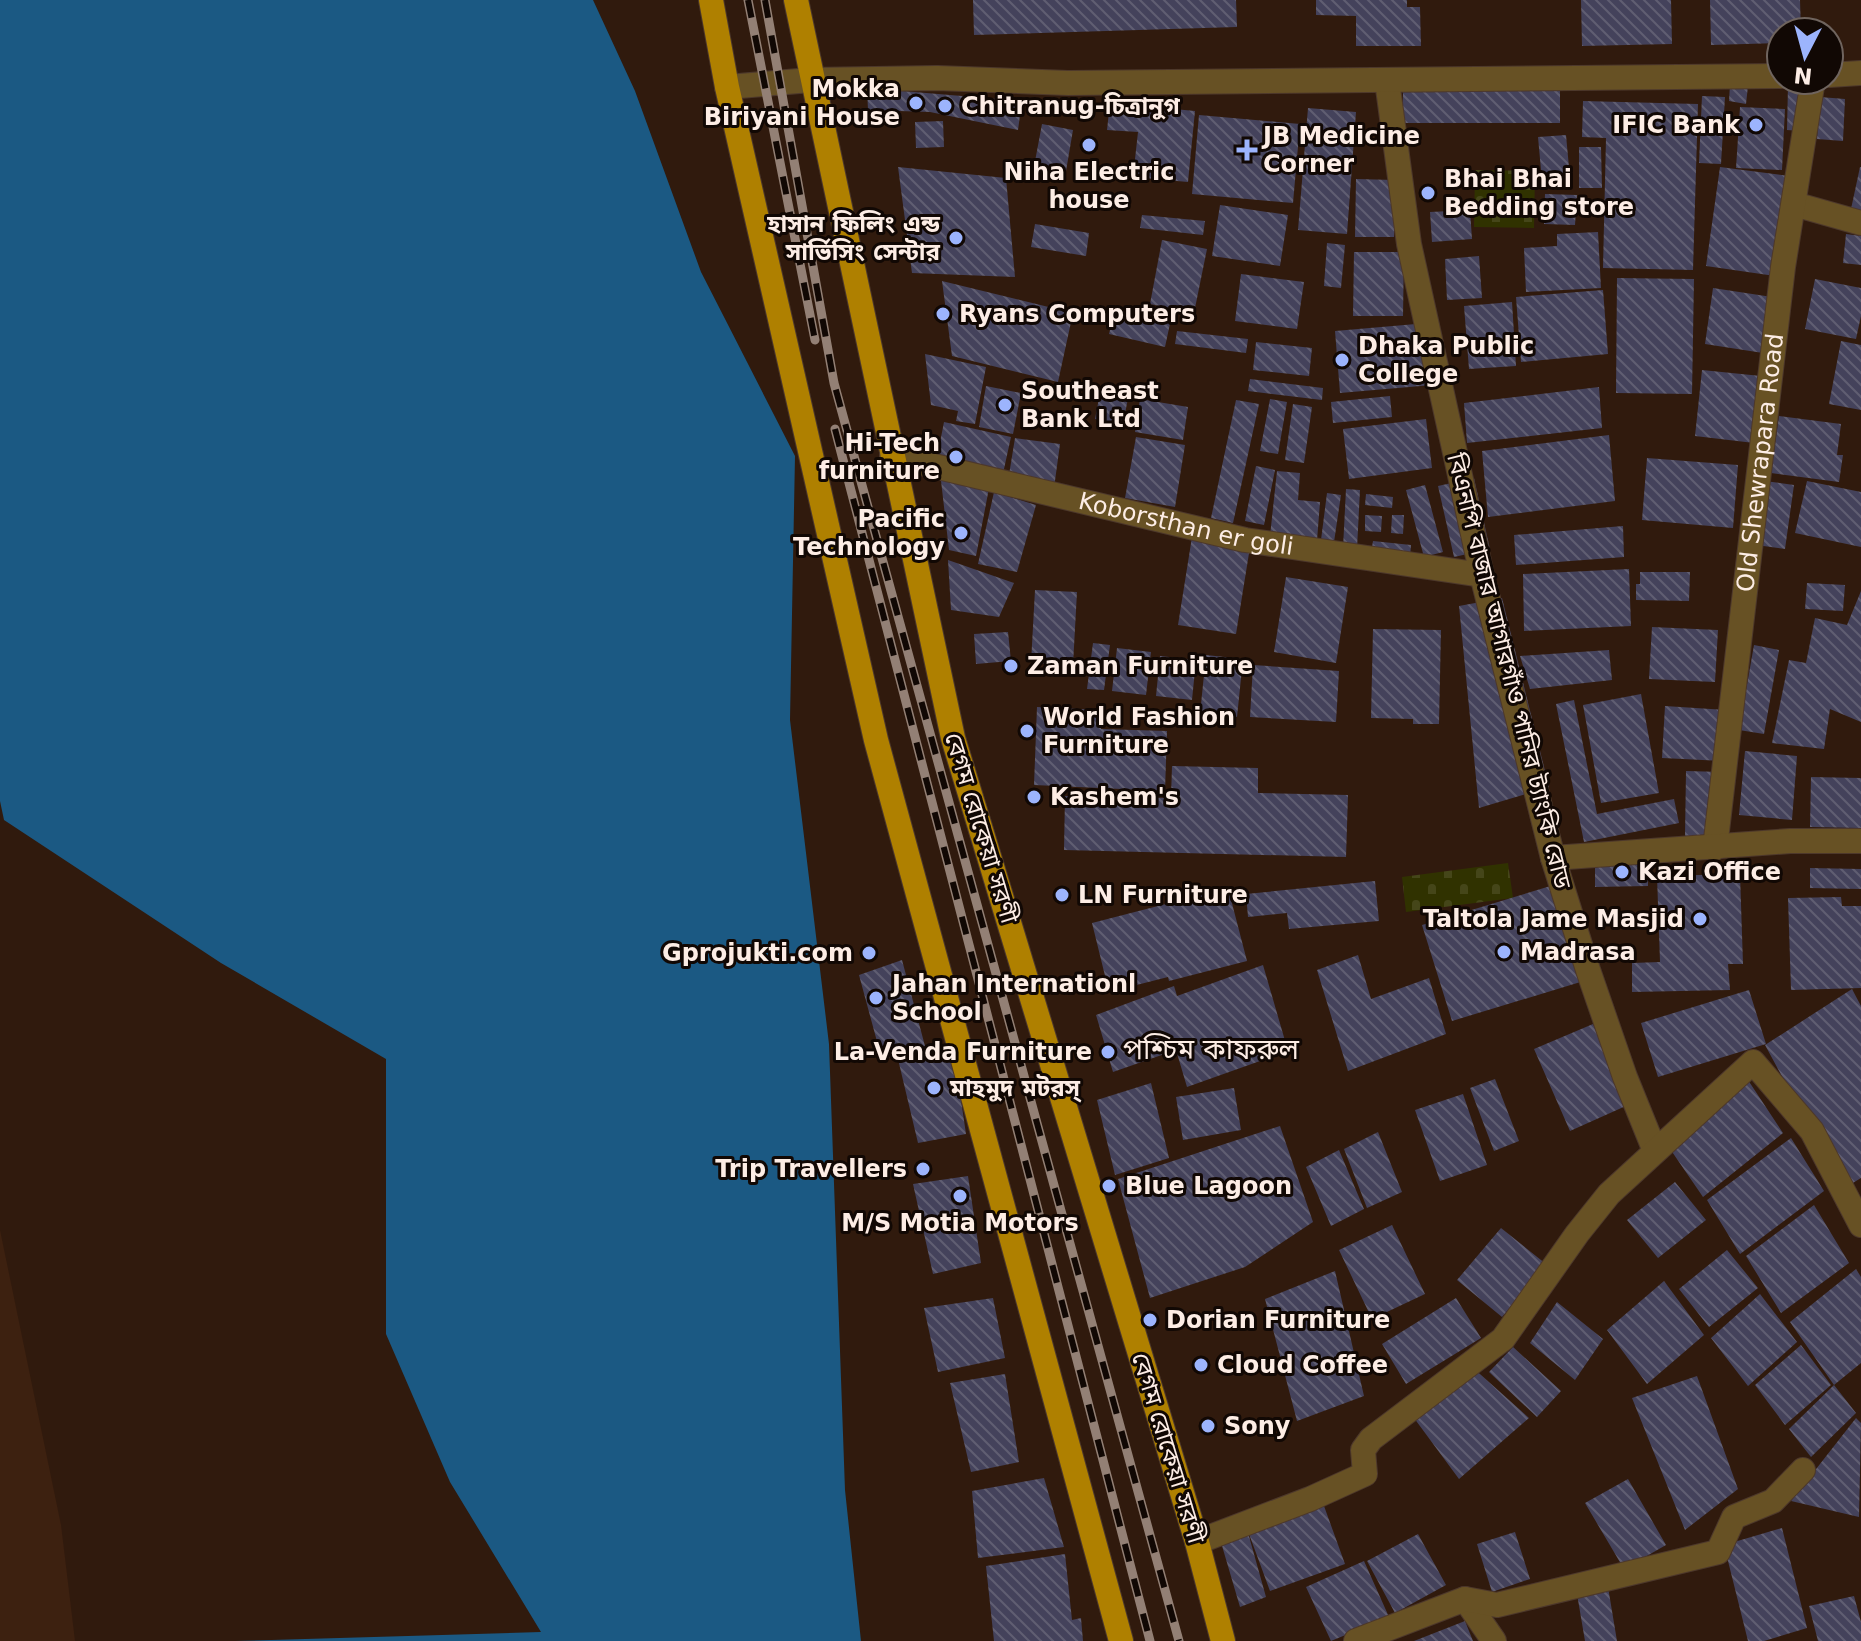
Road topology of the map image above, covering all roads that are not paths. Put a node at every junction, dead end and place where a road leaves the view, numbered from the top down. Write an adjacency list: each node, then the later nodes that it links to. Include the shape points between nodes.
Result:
1 (711, 0): 6 (main road)
2 (796, 0): 4 (main road, বেগম রোকেয়া সরণী)
3 (1765, 76): 5 (street)
4 (811, 80): 5 (street); 6 (street); 10 (main road, বেগম রোকেয়া সরণী)
5 (1387, 81): 11 (street, বিএনপি বাজার আগারগাঁও পানির ট্যাংকি রোড, via 1409,244)
6 (727, 87): 20 (main road, via 876,740)
7 (1811, 96): 8 (street, Old Shewrapara Road)
8 (1794, 204): 9 (street); 13 (street, Old Shewrapara Road)
9 (1861, 223)
10 (892, 456): 11 (street, Koborsthan er goli, via 1245,540); 18 (main road, বেগম রোকেয়া সরণী, via 953,738)
11 (1482, 575): 14 (street, বিএনপি বাজার আগারগাঁও পানির ট্যাংকি রোড)
12 (1861, 841): 13 (street)
13 (1715, 848): 14 (street)
14 (1553, 858): 15 (street, বিএনপি বাজার আগারগাঁও পানির ট্যাংকি রোড, via 1597,997)
15 (1655, 1151): 16 (street, via 1753,1062 1812,1131); 18 (street, via 1609,1194 1503,1339 1371,1439 1363,1450 1365,1474)
16 (1861, 1225)
17 (1803, 1470): 19 (street, via 1773,1501 1734,1517 1718,1552 1497,1605)
18 (1197, 1542): 21 (main road, বেগম রোকেয়া সরণী)
19 (1465, 1599): 22 (street); 23 (street)
20 (1121, 1641)
21 (1223, 1641)
22 (1356, 1641)
23 (1494, 1641)

